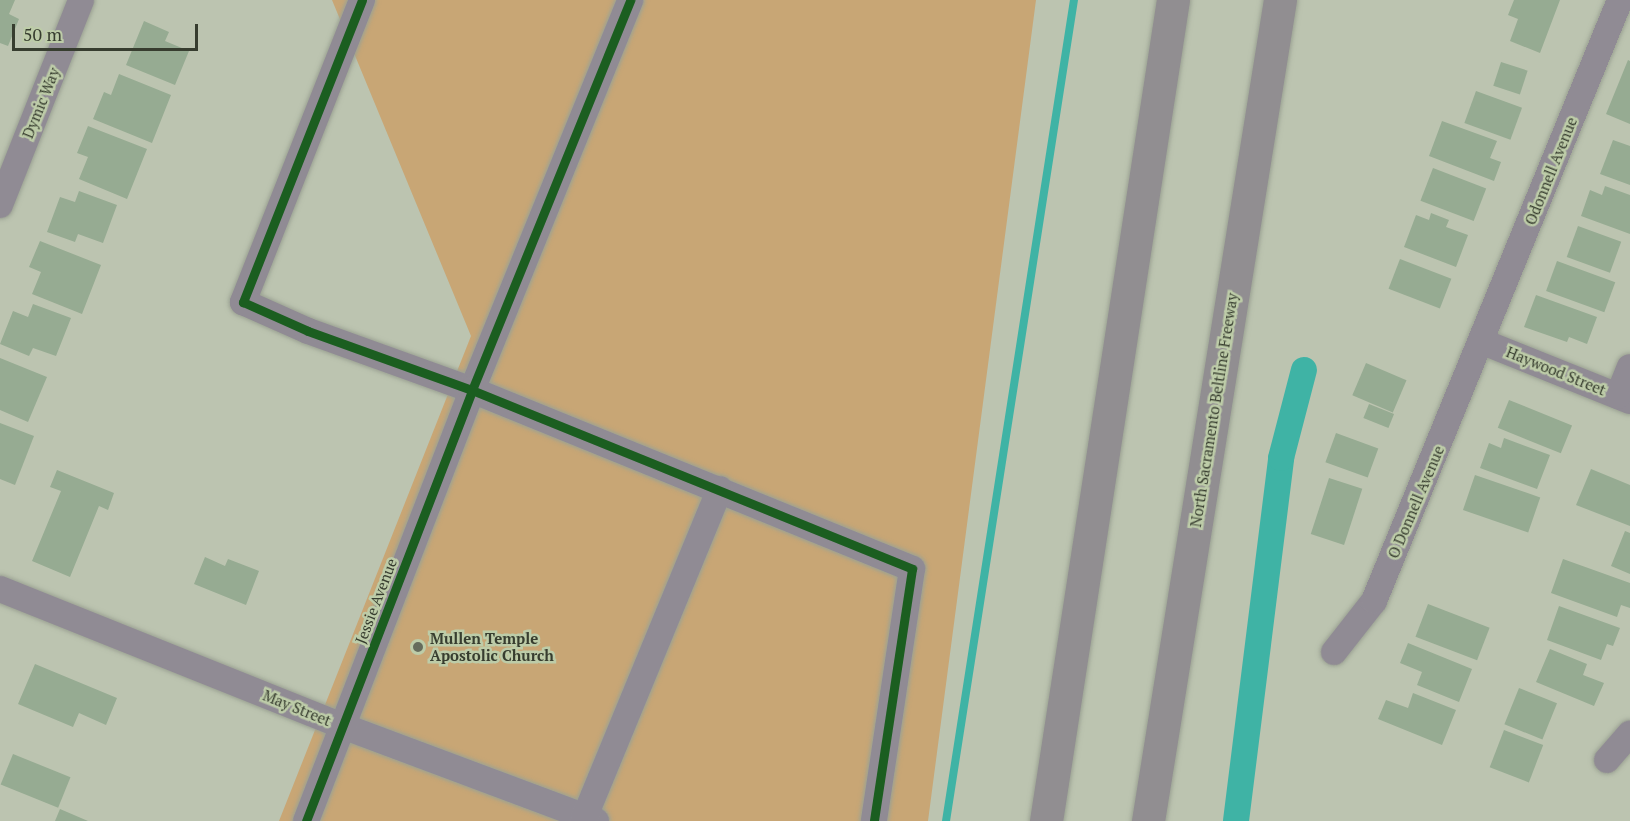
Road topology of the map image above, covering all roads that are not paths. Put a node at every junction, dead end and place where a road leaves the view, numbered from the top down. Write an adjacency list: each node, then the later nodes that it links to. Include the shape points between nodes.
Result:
1 (81, 0): 7 (street, Dymic Way)
2 (362, 0): 10 (street, via 243,302)
3 (630, 0): 10 (street, Jessie Avenue)
4 (1173, 0): 21 (highway)
5 (1280, 0): 22 (highway, North Sacramento Beltline Freeway)
6 (1620, 0): 8 (street, Odonnell Avenue)
7 (0, 205)
8 (1482, 342): 11 (street, Haywood Street); 14 (street, O Donnell Avenue, via 1374,601)
9 (1630, 367): 11 (street)
10 (472, 390): 12 (street); 15 (street, Jessie Avenue)
11 (1624, 398)
12 (720, 489): 18 (street); 20 (street, via 912,570)
13 (0, 589): 15 (street, May Street)
14 (1334, 652)
15 (345, 727): 18 (street, May Street); 19 (street, Jessie Avenue)
16 (1630, 734): 17 (street)
17 (1607, 760)
18 (588, 820)
19 (306, 821)
20 (874, 821)
21 (1046, 821)
22 (1148, 821)

